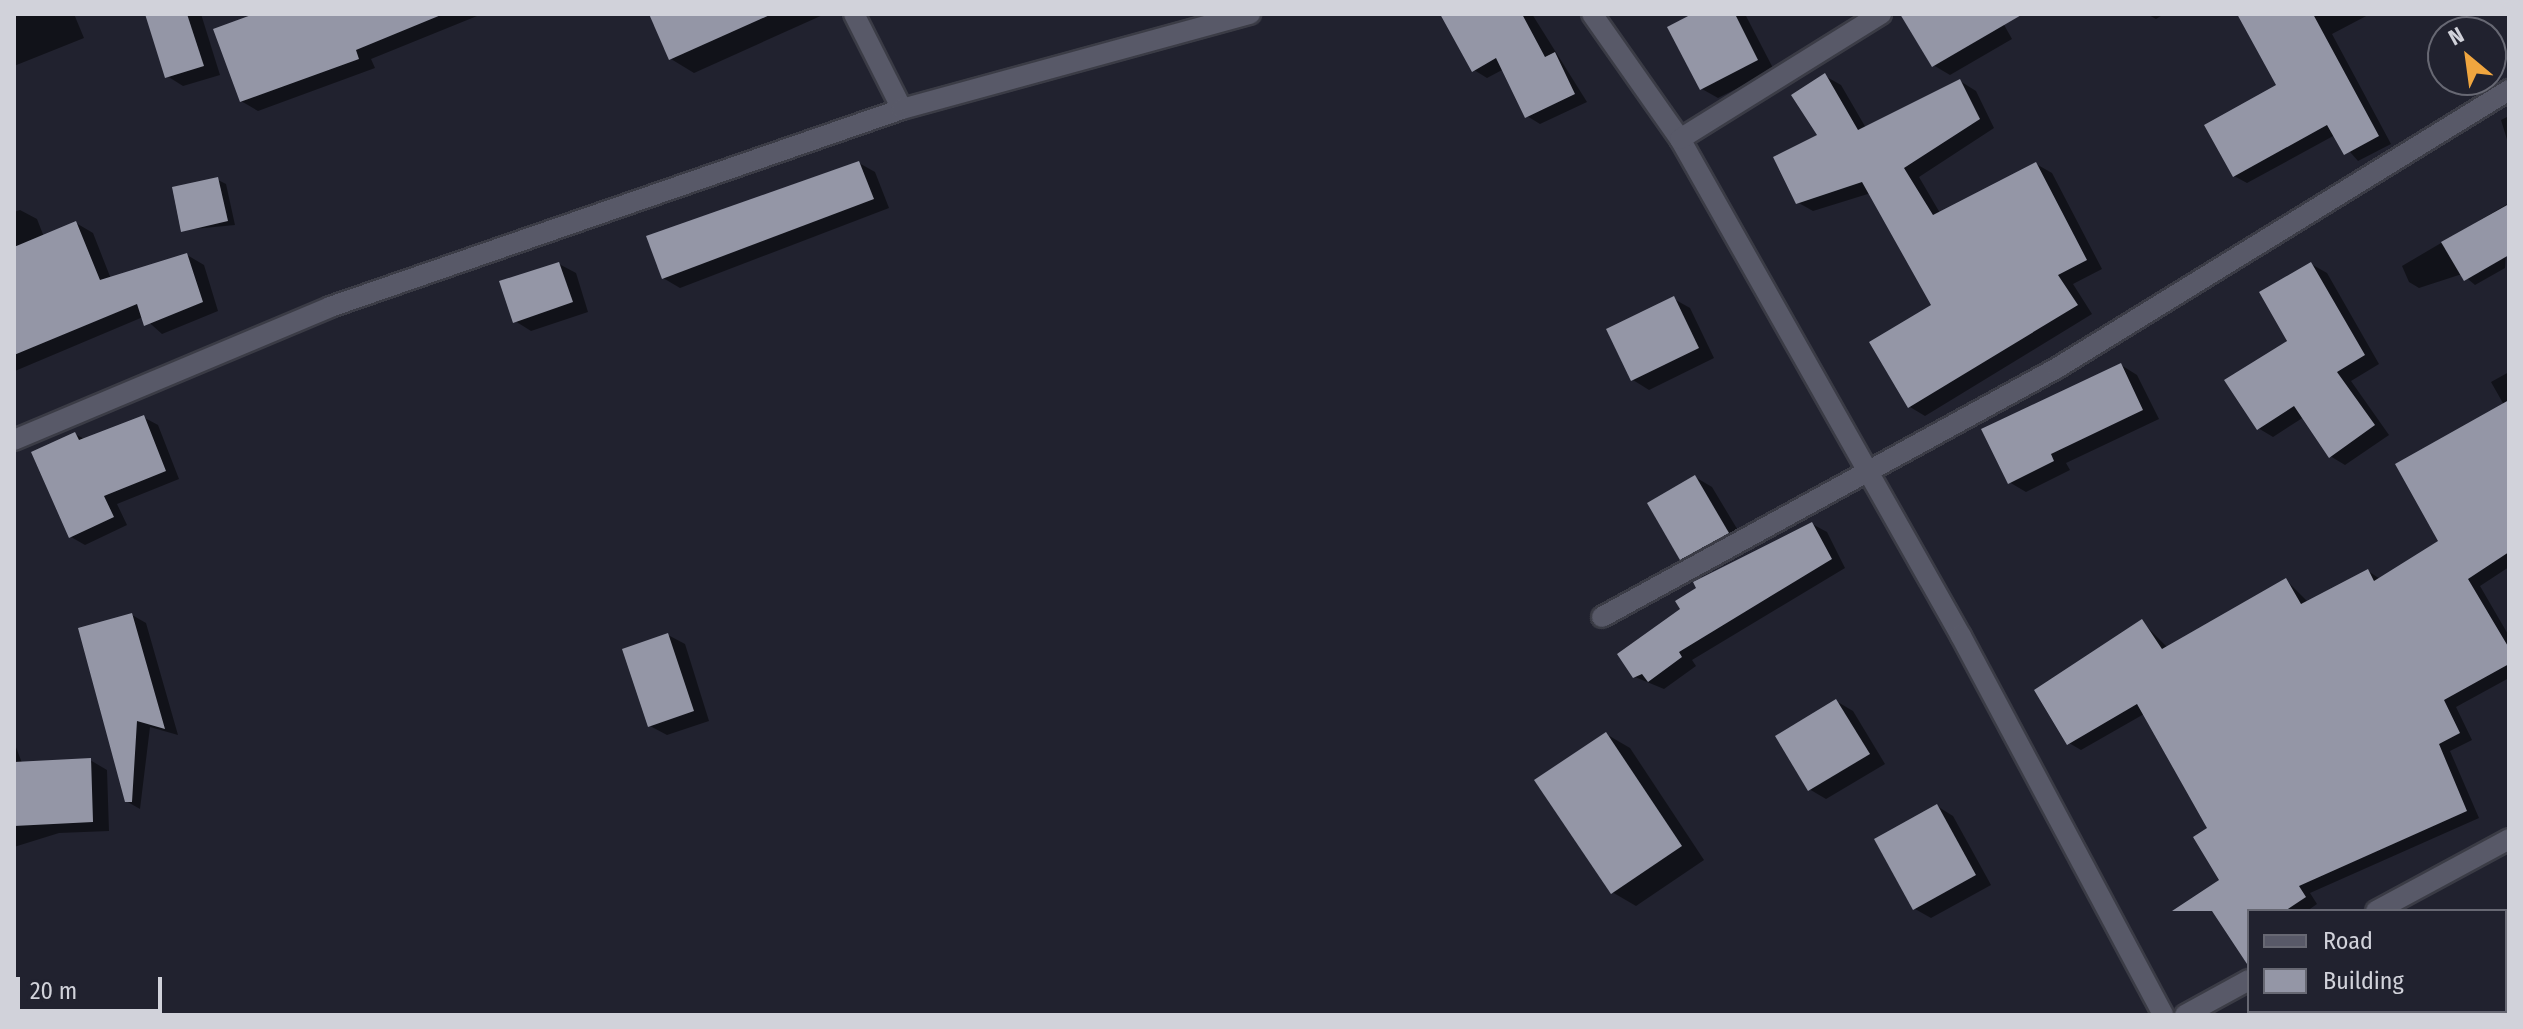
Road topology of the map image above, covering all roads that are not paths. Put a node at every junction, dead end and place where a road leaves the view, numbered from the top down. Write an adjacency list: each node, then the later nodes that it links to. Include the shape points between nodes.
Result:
1 (854, 14): 6 (street)
2 (1250, 14): 6 (street)
3 (1592, 14): 7 (street)
4 (1881, 14): 7 (street)
5 (2509, 90): 9 (street, via 2057,368)
6 (902, 109): 8 (street, via 330,307)
7 (1680, 139): 9 (street)
8 (14, 440)
9 (1867, 471): 10 (street); 14 (street)
10 (1602, 617)
11 (2509, 839): 12 (street)
12 (2380, 909)
13 (2247, 981): 15 (street)
14 (2163, 1015)
15 (2185, 1015)

